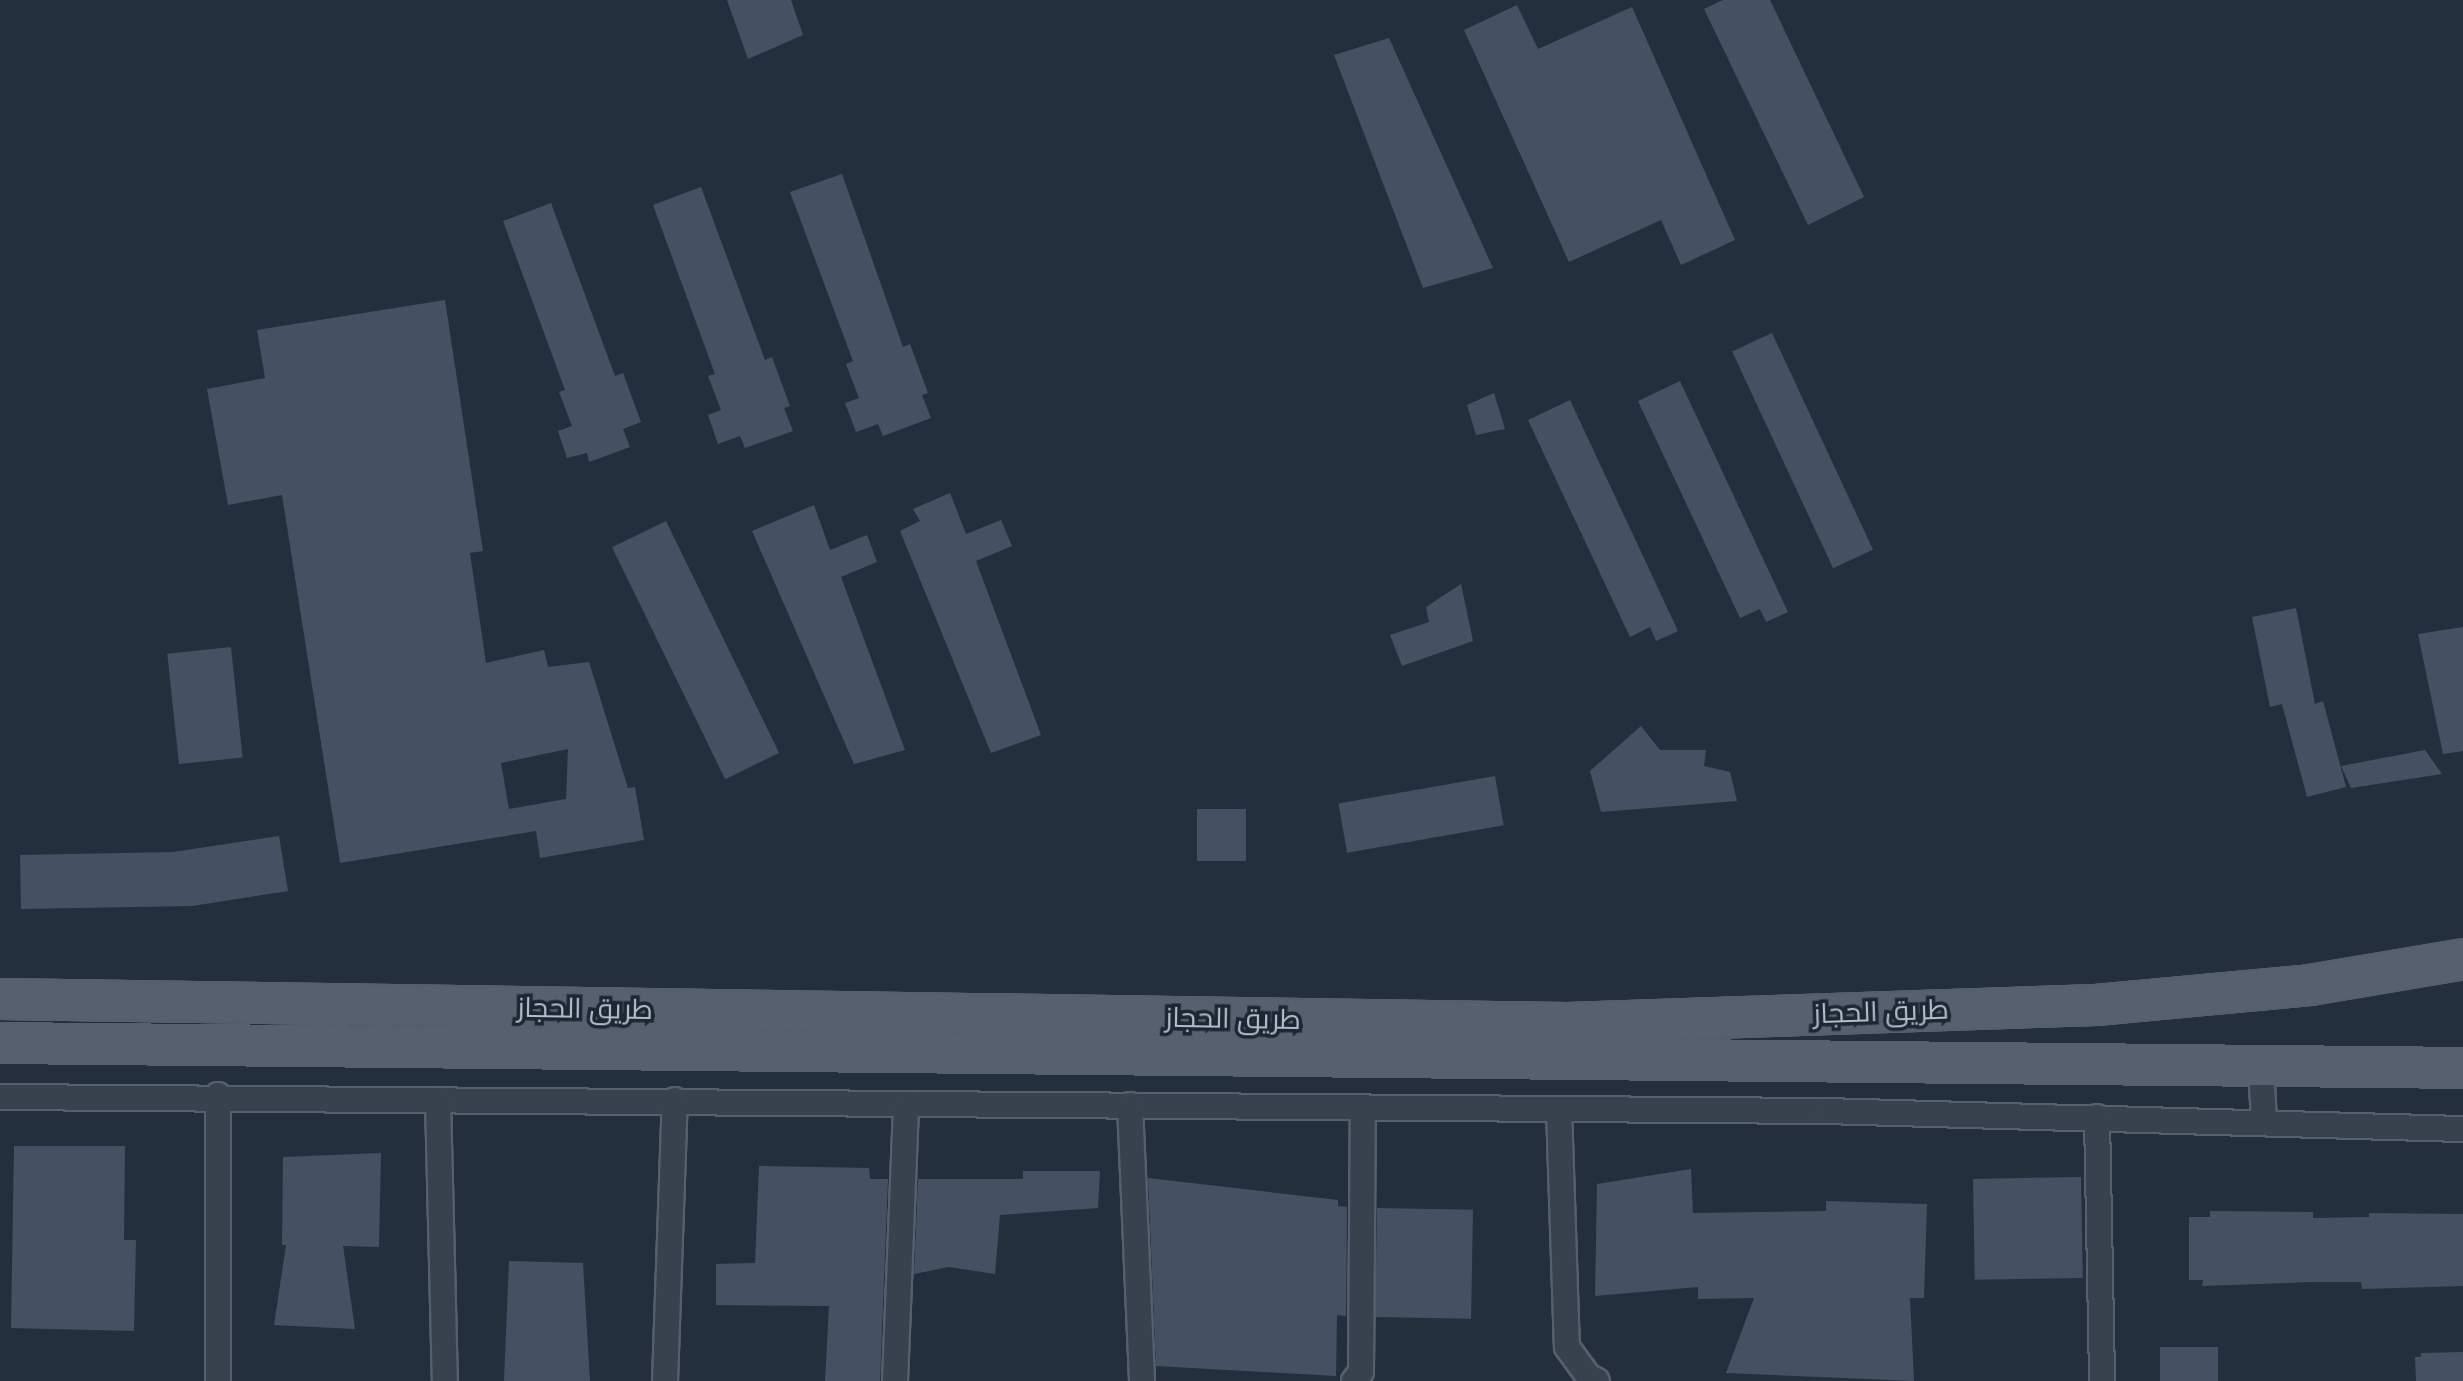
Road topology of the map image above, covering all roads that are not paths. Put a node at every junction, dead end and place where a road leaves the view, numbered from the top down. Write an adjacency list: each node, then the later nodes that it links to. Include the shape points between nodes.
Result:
1 (2463, 959): 2 (main road, طريق الحجاز, via 2310,985 2096,1005 1568,1023)
2 (0, 999)
3 (0, 1043): 4 (main road, طريق الحجاز)
4 (2261, 1067): 5 (main road, طريق الحجاز); 15 (street)
5 (2463, 1068)
6 (218, 1095): 7 (street); 8 (street); 17 (street)
7 (0, 1097)
8 (438, 1100): 9 (street); 18 (street)
9 (675, 1100): 10 (street); 19 (street)
10 (906, 1104): 11 (street); 20 (street)
11 (1130, 1105): 12 (street); 21 (street)
12 (1363, 1107): 13 (street); 22 (street, via 1361,1372)
13 (1559, 1109): 14 (street); 23 (street, via 1567,1347)
14 (2097, 1117): 15 (street); 24 (street)
15 (2264, 1121): 16 (street)
16 (2463, 1129)
17 (218, 1381)
18 (445, 1381)
19 (665, 1381)
20 (895, 1381)
21 (1142, 1381)
22 (1354, 1381)
23 (1597, 1381)
24 (2102, 1381)

